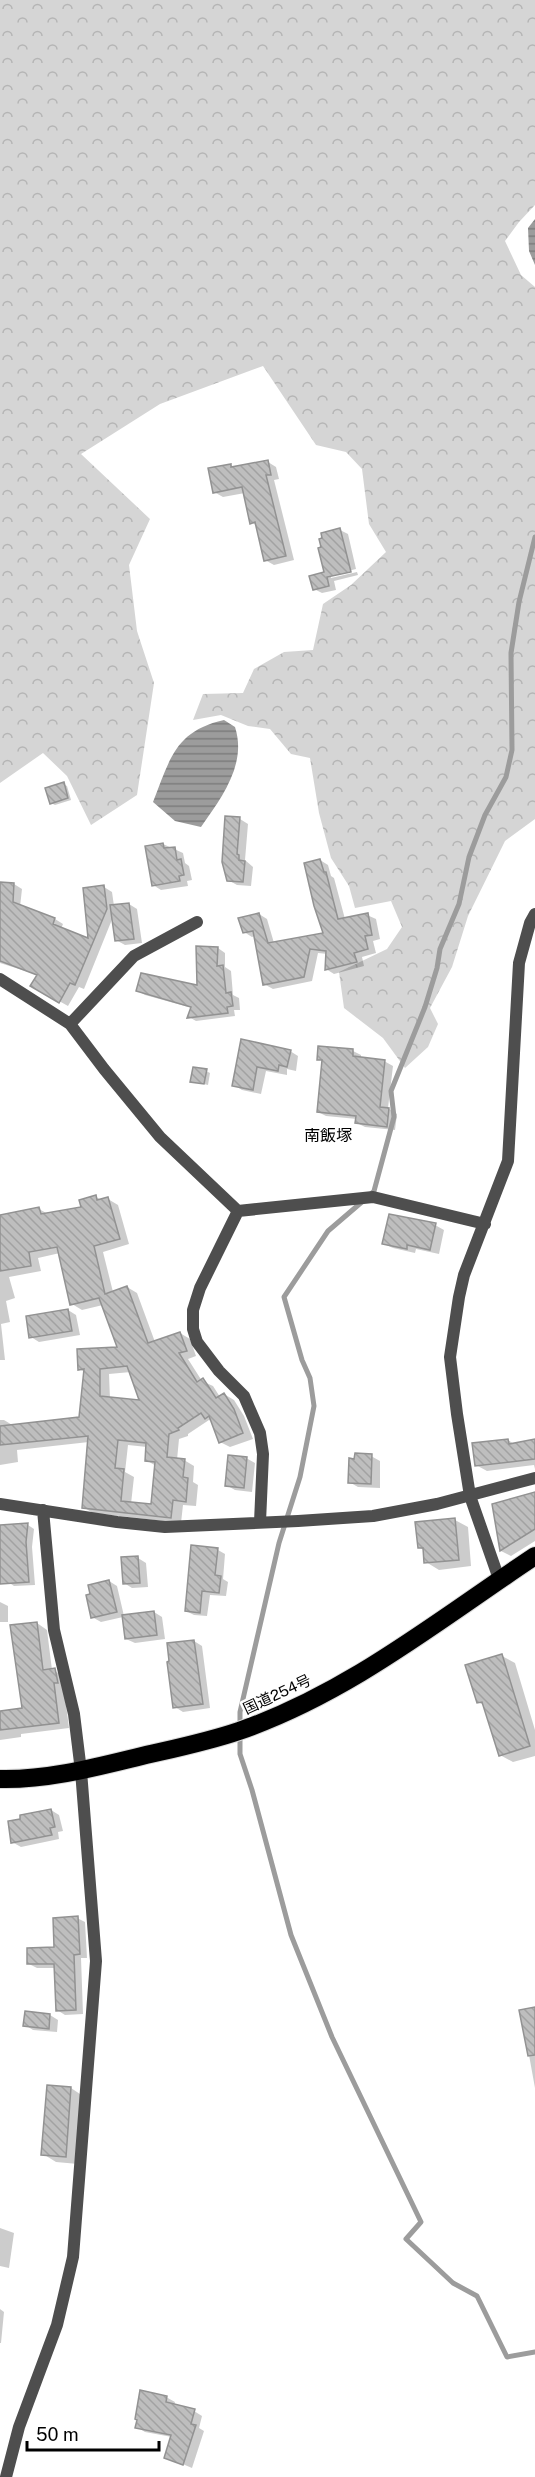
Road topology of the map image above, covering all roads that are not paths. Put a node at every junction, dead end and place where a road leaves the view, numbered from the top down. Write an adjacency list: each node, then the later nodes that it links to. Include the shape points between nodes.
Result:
1 (535, 914): 6 (street, via 519,963 508,1161)
2 (197, 922): 4 (street, via 134,956)
3 (0, 979): 4 (street)
4 (70, 1024): 5 (street, via 160,1137)
5 (238, 1211): 6 (street, via 373,1197); 11 (street, via 200,1288 193,1310 194,1329 197,1342 244,1396 260,1433)
6 (485, 1224): 8 (street, via 464,1275 450,1357)
7 (535, 1478): 8 (street)
8 (470, 1496): 11 (street, via 373,1516); 13 (street)
9 (0, 1504): 10 (street)
10 (43, 1509): 11 (street, via 165,1527); 14 (street, via 54,1630 74,1714)
11 (260, 1522)
12 (535, 1556): 13 (highway, 国道254号)
13 (499, 1579): 14 (highway, 国道254号, via 407,1644 297,1706 239,1731)
14 (81, 1771): 15 (highway, 国道254号); 16 (street, via 96,1961 73,2257 57,2325 19,2427)
15 (0, 1779)
16 (6, 2477)

